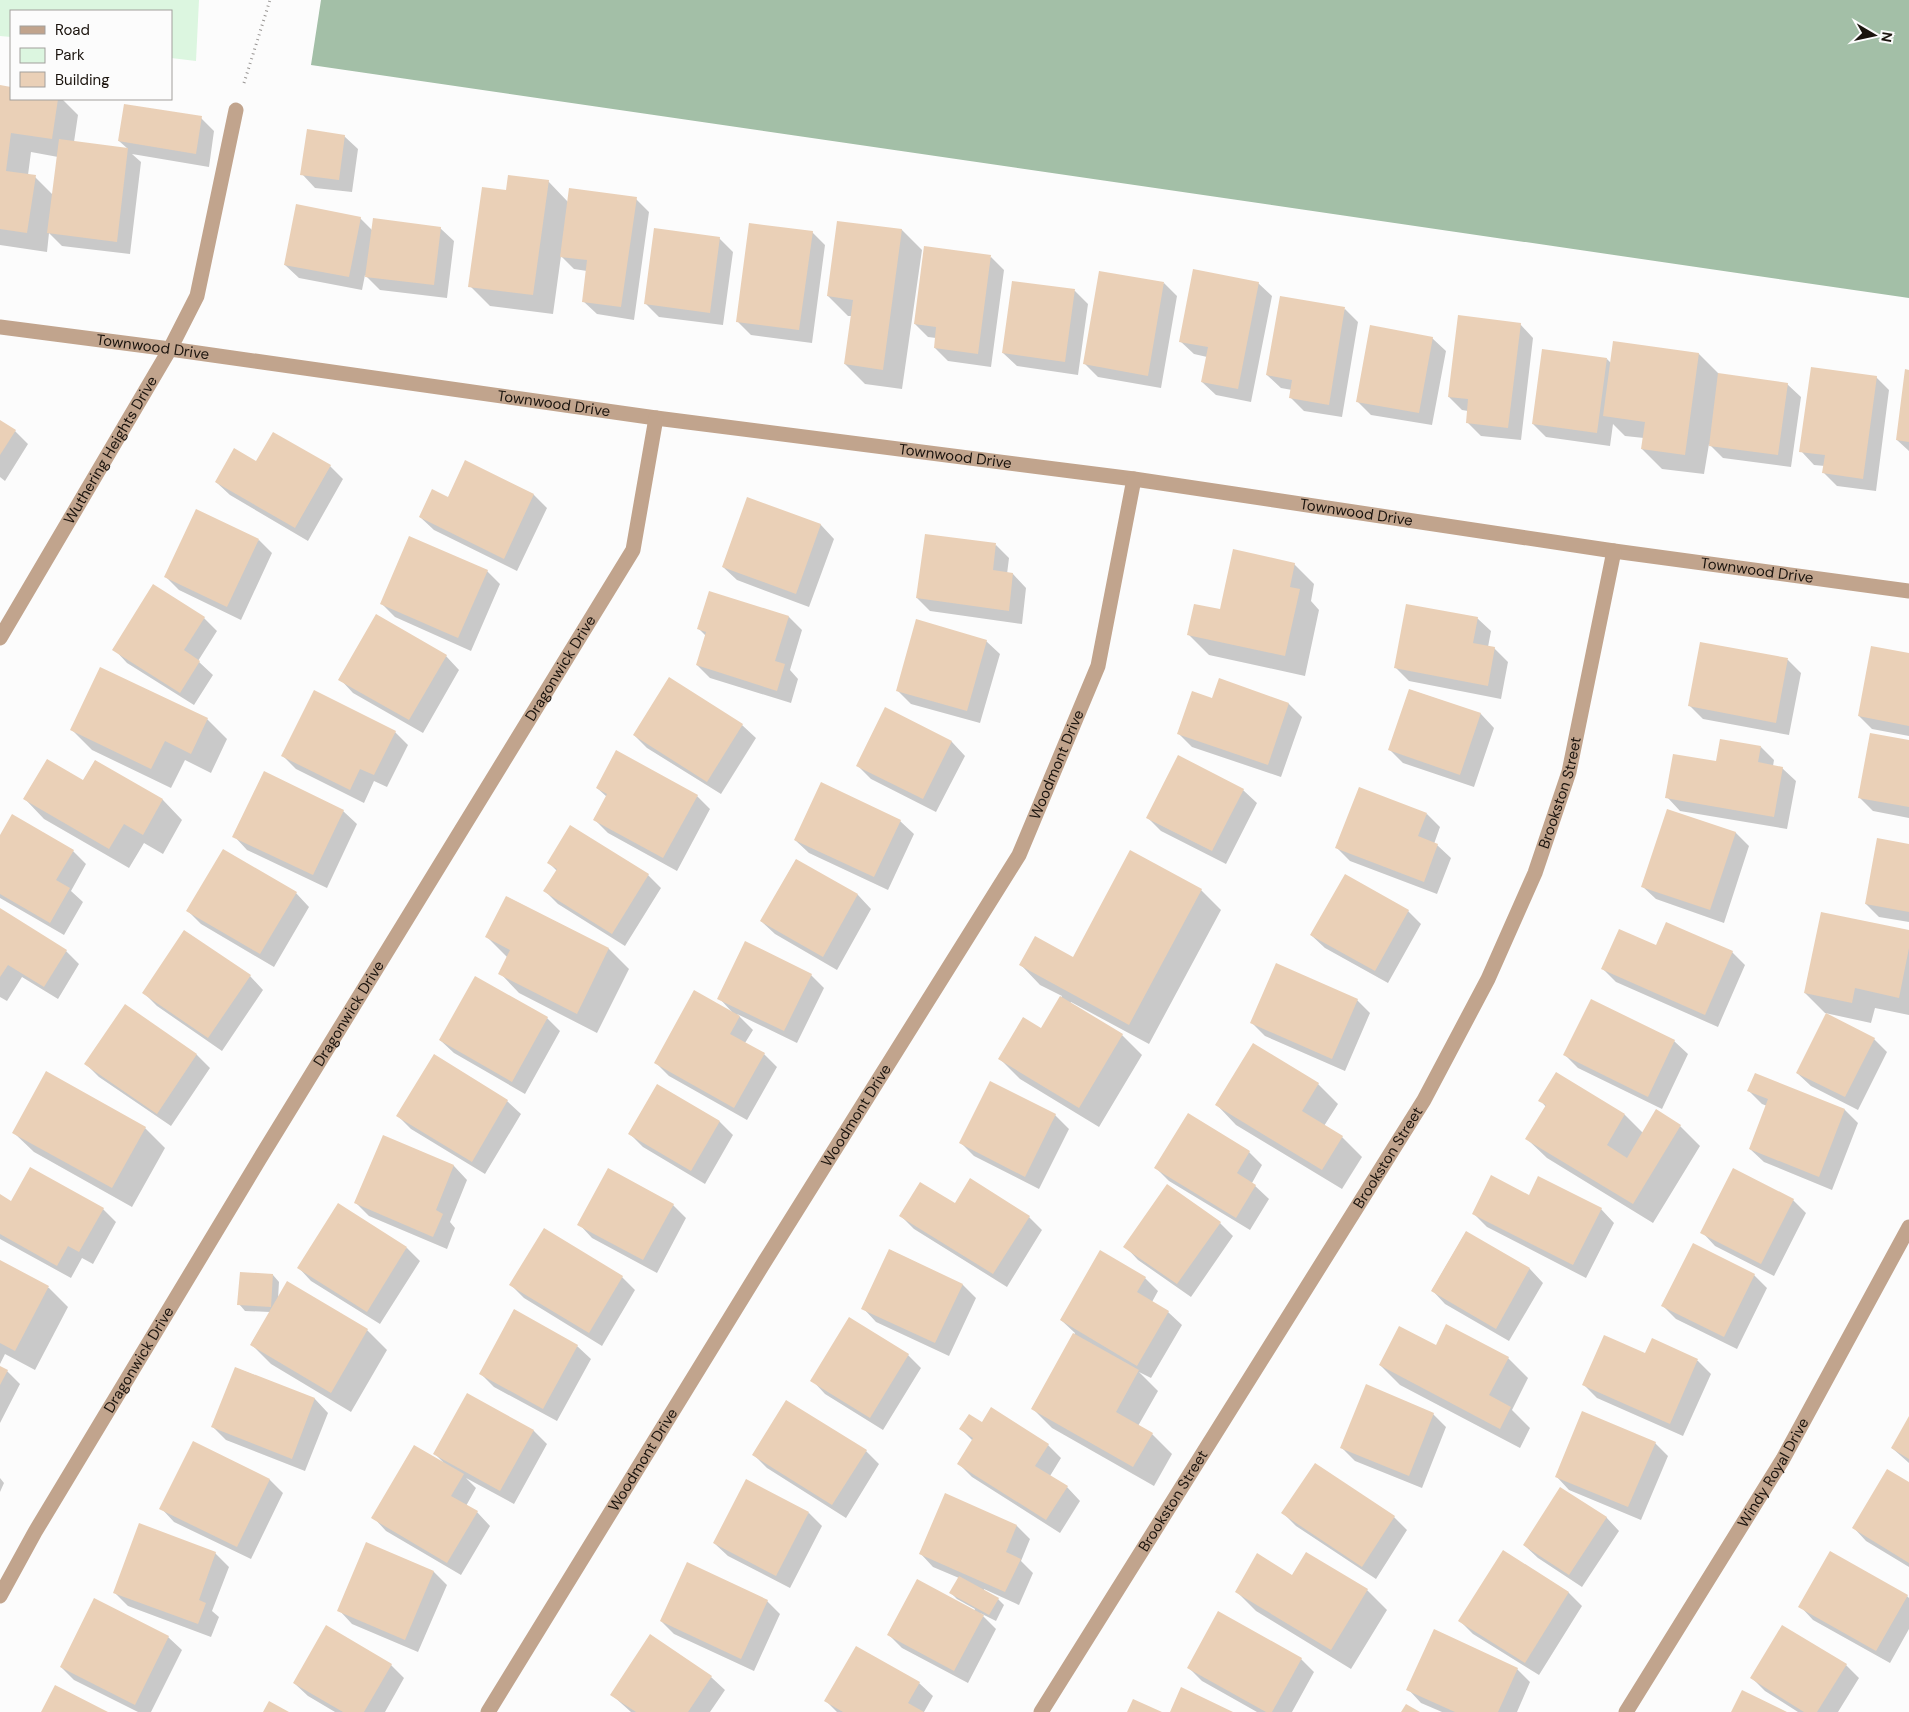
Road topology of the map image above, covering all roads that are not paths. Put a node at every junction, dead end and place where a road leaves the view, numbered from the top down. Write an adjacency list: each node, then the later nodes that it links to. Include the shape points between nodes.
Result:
1 (236, 110): 3 (street, Wuthering Heights Drive, via 197,296)
2 (0, 327): 3 (street, Townwood Drive)
3 (170, 349): 4 (street, Townwood Drive); 8 (street, Wuthering Heights Drive)
4 (656, 418): 5 (street, Townwood Drive); 10 (street, Dragonwick Drive, via 633,550 259,1160 35,1532)
5 (1134, 479): 6 (street, Townwood Drive); 11 (street, Woodmont Drive, via 1098,666 1019,855 765,1260)
6 (1614, 551): 7 (street, Townwood Drive); 12 (street, Brookston Street, via 1569,772 1535,873 1488,979 1424,1100)
7 (1909, 591)
8 (0, 638)
9 (1909, 1227): 13 (street, Windy Royal Drive, via 1783,1459)
10 (0, 1596)
11 (488, 1712)
12 (1041, 1712)
13 (1626, 1712)

